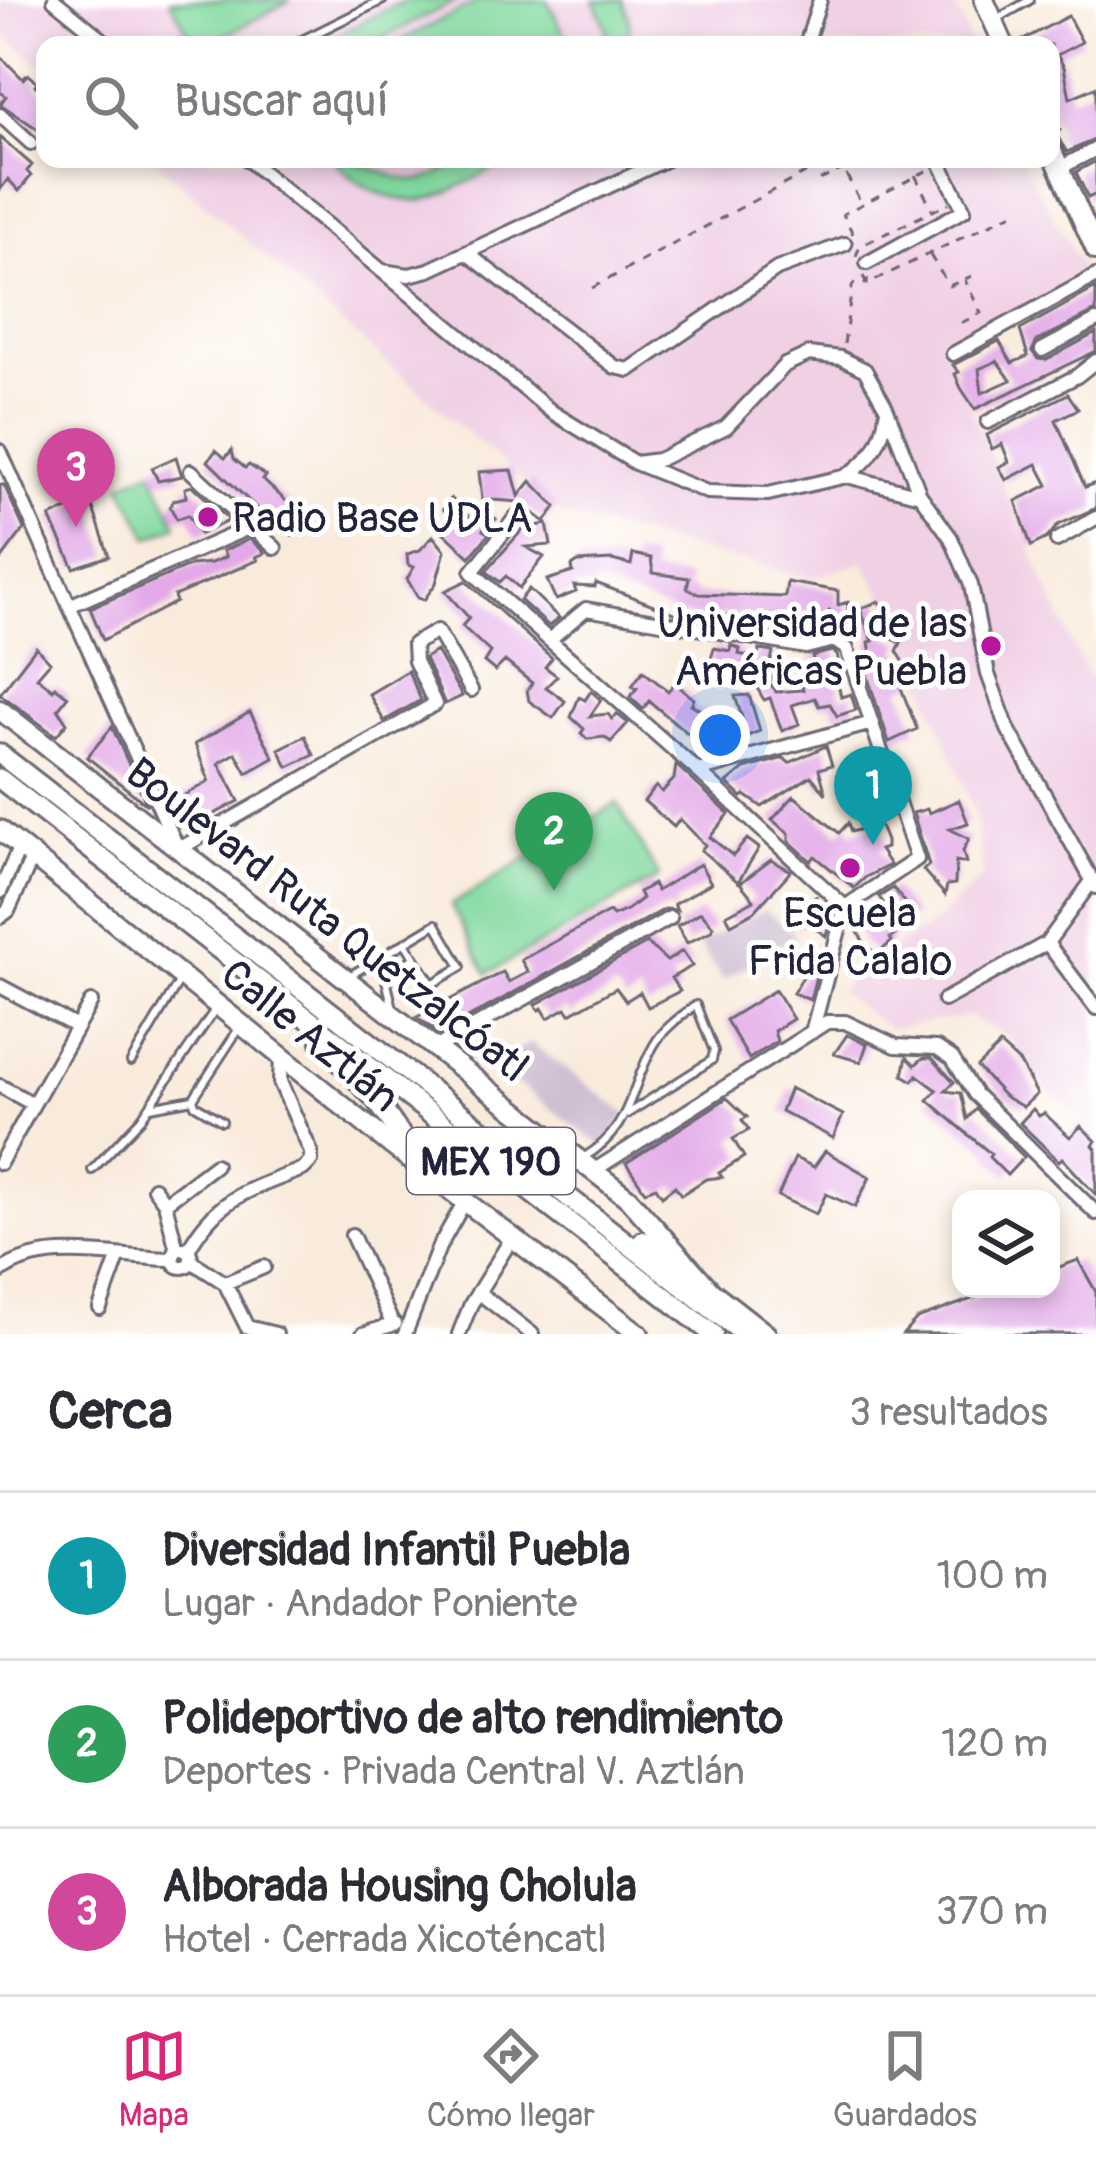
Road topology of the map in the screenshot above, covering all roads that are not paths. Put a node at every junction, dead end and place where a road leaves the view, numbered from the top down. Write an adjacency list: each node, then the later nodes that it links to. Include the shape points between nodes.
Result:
1 (54, 0): 7 (street)
2 (382, 0): 8 (lane)
3 (820, 0): 9 (street)
4 (984, 0): 6 (main road)
5 (1030, 0): 6 (lane)
6 (994, 21): 10 (main road)
7 (98, 36)
8 (310, 36)
9 (809, 36)
10 (1000, 36)
11 (0, 116): 12 (street)
12 (31, 142)
13 (1096, 149): 17 (street)
14 (258, 168): 23 (street)
15 (649, 168): 21 (street)
16 (942, 168): 22 (street, via 964,210)
17 (1060, 168): 18 (main road)
18 (1089, 213): 20 (main road)
19 (844, 244): 21 (street, via 777,269 629,370)
20 (1096, 250)
21 (468, 254): 23 (street, via 410,274)
22 (867, 263)
23 (382, 271): 32 (street, via 552,412)
24 (1096, 276): 27 (street)
25 (1096, 321): 26 (street)
26 (1042, 350)
27 (952, 354)
28 (1096, 361): 30 (street)
29 (886, 407): 32 (street, via 865,370 808,354 785,365 725,427); 34 (street, via 873,452); 35 (street)
30 (988, 422)
31 (0, 451): 41 (street)
32 (635, 463): 34 (street, via 707,492 768,494)
33 (190, 471): 38 (street)
34 (847, 476): 35 (street)
35 (920, 494): 52 (street, via 970,585 1008,729)
36 (516, 517): 42 (street, via 472,572)
37 (1096, 518): 39 (street)
38 (253, 526): 40 (street); 41 (street)
39 (1057, 540)
40 (275, 548)
41 (69, 606): 50 (street)
42 (549, 640): 45 (street, via 586,609 806,647 834,640); 47 (street)
43 (471, 690): 50 (street, via 437,631 414,644 435,704)
44 (0, 710): 50 (main road, Boulevard Ruta Quetzalcóatl)
45 (872, 722): 47 (street); 54 (street, via 917,859)
46 (0, 754): 89 (main road, MEX 190)
47 (698, 771): 54 (street)
48 (0, 779): 68 (main road, MEX 190)
49 (0, 830): 51 (main road, Calle Aztlán)
50 (178, 848): 61 (main road, Boulevard Ruta Quetzalcóatl)
51 (27, 851): 53 (street); 55 (street); 60 (main road, Calle Aztlán)
52 (1094, 884): 58 (street)
53 (0, 892)
54 (845, 907): 71 (street)
55 (0, 917)
56 (670, 919): 72 (street)
57 (406, 943): 59 (lane); 59 (lane, via 439,924 461,968 433,984); 61 (lane)
58 (1047, 943): 63 (street); 66 (street)
59 (415, 958): 67 (lane, via 383,981)
60 (182, 976): 65 (main road, Calle Aztlán); 74 (lane)
61 (345, 978): 67 (main road, Boulevard Ruta Quetzalcóatl)
62 (0, 986): 70 (street)
63 (944, 1000)
64 (91, 1002): 70 (street)
65 (218, 1005): 69 (main road, Calle Aztlán); 78 (lane)
66 (1096, 1008)
67 (396, 1018): 72 (main road, Boulevard Ruta Quetzalcóatl)
68 (311, 1022): 85 (main road); 107 (main road, MEX 190)
69 (242, 1024): 73 (main road, Calle Aztlán); 76 (lane)
70 (77, 1027): 77 (street)
71 (812, 1032): 83 (street); 90 (street, via 844,1022 896,1046 938,1048)
72 (435, 1048): 83 (main road, Boulevard Ruta Quetzalcóatl)
73 (281, 1056): 85 (main road, Calle Aztlán); 93 (street, via 280,1082 311,1161 220,1206)
74 (131, 1062)
75 (0, 1086): 77 (street)
76 (193, 1099): 78 (lane); 80 (lane)
77 (34, 1104): 81 (street)
78 (150, 1107): 84 (lane)
79 (627, 1114): 79 (lane, via 712,1060 696,1005 654,1044); 83 (lane)
80 (223, 1121)
81 (0, 1163)
82 (214, 1165): 88 (street)
83 (586, 1166): 98 (main road, Boulevard Ruta Quetzalcóatl, via 641,1210)
84 (92, 1170)
85 (427, 1172): 87 (main road, Calle Aztlán)
86 (154, 1188): 88 (street)
87 (465, 1201): 92 (main road, Calle Aztlán); 101 (street)
88 (166, 1203): 93 (street)
89 (577, 1203): 98 (main road); 108 (main road, MEX 190)
90 (1096, 1213)
91 (352, 1234): 101 (street)
92 (512, 1238): 99 (street); 106 (main road, Calle Aztlán)
93 (182, 1255): 94 (street); 97 (street)
94 (118, 1258): 96 (street, via 29,1257); 100 (street)
95 (264, 1267): 97 (street)
96 (0, 1272)
97 (225, 1283): 102 (street, via 248,1327)
98 (711, 1291): 109 (main road, Boulevard Ruta Quetzalcóatl)
99 (478, 1292): 104 (street); 105 (street)
100 (100, 1308)
101 (401, 1328): 103 (street)
102 (276, 1334)
103 (363, 1334)
104 (459, 1334)
105 (532, 1334)
106 (639, 1334)
107 (713, 1334)
108 (743, 1334)
109 (766, 1334)

